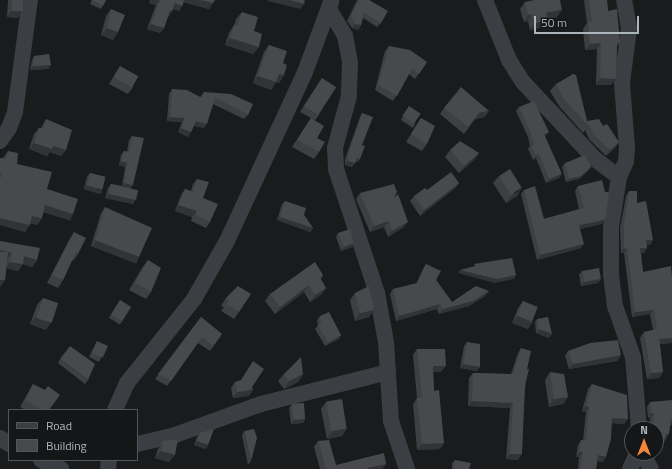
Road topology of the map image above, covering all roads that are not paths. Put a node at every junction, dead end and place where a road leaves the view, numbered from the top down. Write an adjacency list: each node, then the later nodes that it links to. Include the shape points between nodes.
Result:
1 (30, 0): 5 (street, via 15,112 9,128)
2 (485, 0): 6 (street, via 509,60 523,82 595,159)
3 (624, 0): 6 (street, via 629,28 622,83 627,147)
4 (329, 4): 7 (street, via 345,36 350,62 349,96 335,148 336,169 373,279 383,325); 8 (street, via 305,72 227,241 194,299 127,383)
5 (0, 141)
6 (620, 177): 9 (street, via 612,216 611,274 615,306 633,357)
7 (388, 372): 10 (street, via 261,404 175,435); 13 (street, via 391,422)
8 (115, 409)
9 (638, 421)
10 (138, 444)
11 (43, 461): 12 (street)
12 (61, 469)
13 (407, 469)

